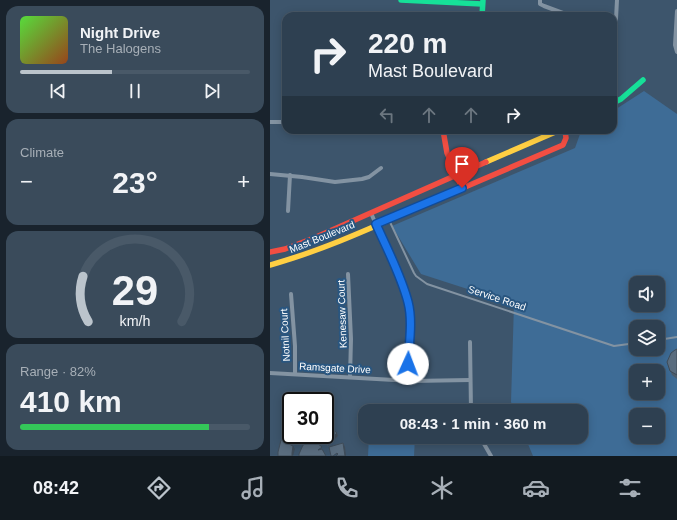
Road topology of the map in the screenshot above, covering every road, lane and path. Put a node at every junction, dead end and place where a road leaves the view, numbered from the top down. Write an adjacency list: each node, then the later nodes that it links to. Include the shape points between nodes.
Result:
1 (401, 0): 3 (street)
2 (617, 0): 8 (street)
3 (431, 1): 4 (street)
4 (482, 2)
5 (540, 2): 7 (street)
6 (677, 11): 9 (street)
7 (562, 12)
8 (616, 12)
9 (677, 52)
10 (643, 80): 11 (street)
11 (617, 102)
12 (270, 122): 13 (street)
13 (282, 122)
14 (445, 134): 20 (street, via 447,153)
15 (551, 134): 20 (street, Mast Boulevard)
16 (567, 134): 21 (street, Mast Boulevard, via 564,145)
17 (381, 168): 19 (street, via 370,177 335,182)
18 (270, 174): 19 (street)
19 (290, 176): 22 (street)
20 (456, 176): 21 (street); 23 (street, Mast Boulevard)
21 (462, 188): 24 (street, Mast Boulevard)
22 (288, 211)
23 (371, 213): 25 (street); 26 (street, Mast Boulevard, via 314,238)
24 (388, 219): 25 (street, Mast Boulevard); 33 (lane, Service Road, via 414,273 427,284 614,346)
25 (376, 224): 27 (street, Mast Boulevard, via 298,257); 37 (street, via 408,302 410,325)
26 (270, 252)
27 (270, 265)
28 (348, 274): 36 (street, Kenesaw Court)
29 (291, 294): 35 (street, Notnil Court, via 295,346)
30 (677, 337): 31 (lane)
31 (665, 339)
32 (470, 342): 38 (street)
33 (629, 344)
34 (270, 373): 35 (street, Ramsgate Drive)
35 (294, 374): 36 (street, Ramsgate Drive)
36 (350, 377): 37 (street, Ramsgate Drive)
37 (407, 380): 38 (street, Ramsgate Drive)
38 (470, 380): 39 (street)
39 (471, 404)
40 (484, 444): 41 (street)
41 (491, 456)

